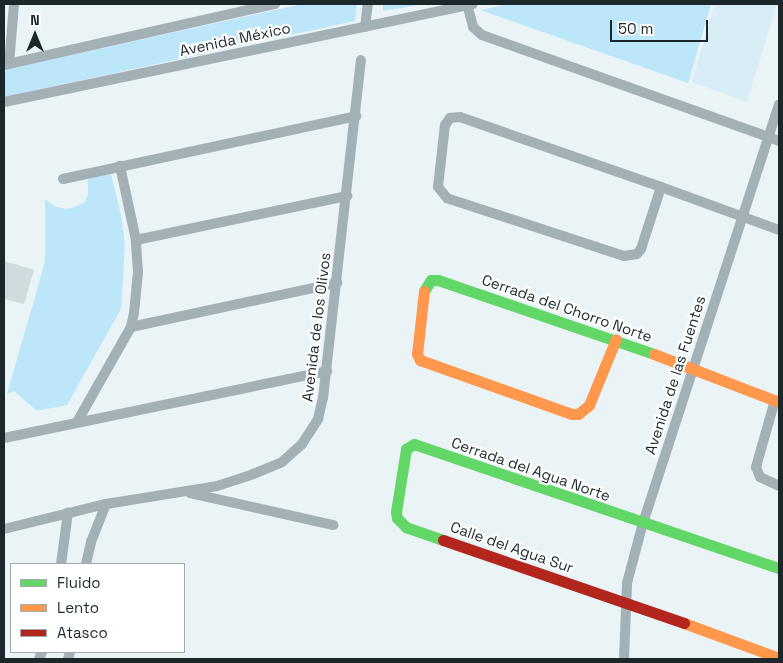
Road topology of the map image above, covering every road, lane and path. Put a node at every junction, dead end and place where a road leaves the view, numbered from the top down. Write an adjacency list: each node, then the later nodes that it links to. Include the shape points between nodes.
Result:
1 (14, 4): 7 (street)
2 (276, 4): 7 (street, Avenida México)
3 (368, 4): 5 (street)
4 (469, 4): 5 (street, Avenida México); 11 (street, via 473,27 482,35)
5 (365, 27): 8 (street, Avenida México)
6 (361, 60): 10 (street, Avenida de los Olivos)
7 (7, 65)
8 (4, 102)
9 (779, 105): 11 (street, Avenida de las Fuentes)
10 (356, 116): 12 (street); 15 (street, Avenida de los Olivos)
11 (774, 138): 16 (street, Avenida de las Fuentes)
12 (120, 166): 13 (street); 18 (street)
13 (63, 179)
14 (661, 186): 14 (street, via 460,117 450,118 445,125 438,186 442,193 453,200 624,256 630,257 641,249); 16 (street)
15 (347, 196): 18 (street); 19 (street, Avenida de los Olivos)
16 (742, 216): 17 (street); 22 (street, Avenida de las Fuentes)
17 (779, 230)
18 (136, 240): 20 (street, via 136,295)
19 (337, 283): 20 (street); 23 (street, Avenida de los Olivos)
20 (131, 327): 25 (street)
21 (616, 339): 21 (street, Cerrada del Chorro Norte, via 431,280 424,289 418,357 578,414 589,405); 22 (street, Cerrada del Chorro Norte)
22 (693, 367): 24 (street, Cerrada del Chorro Norte); 32 (street, Avenida de las Fuentes)
23 (327, 371): 25 (street); 28 (street, Avenida de los Olivos, via 318,420 302,444 282,462 217,486)
24 (777, 401): 27 (street, via 756,467 757,473 765,480)
25 (77, 422): 26 (street)
26 (4, 438)
27 (779, 486)
28 (186, 492): 29 (street, Avenida de los Olivos); 33 (street)
29 (106, 504): 30 (street, Avenida de los Olivos); 36 (street)
30 (68, 512): 34 (street, Avenida de los Olivos); 35 (street)
31 (396, 512): 32 (street, Cerrada del Agua Norte, via 406,449 414,444); 38 (street, Calle del Agua Sur, via 406,527)
32 (642, 523): 37 (street, Cerrada del Agua Norte); 38 (street, Avenida de las Fuentes)
33 (333, 525)
34 (4, 529)
35 (61, 563)
36 (86, 563)
37 (779, 568)
38 (625, 601): 39 (street, Calle del Agua Sur); 40 (street, Avenida de las Fuentes)
39 (779, 658)
40 (624, 659)

